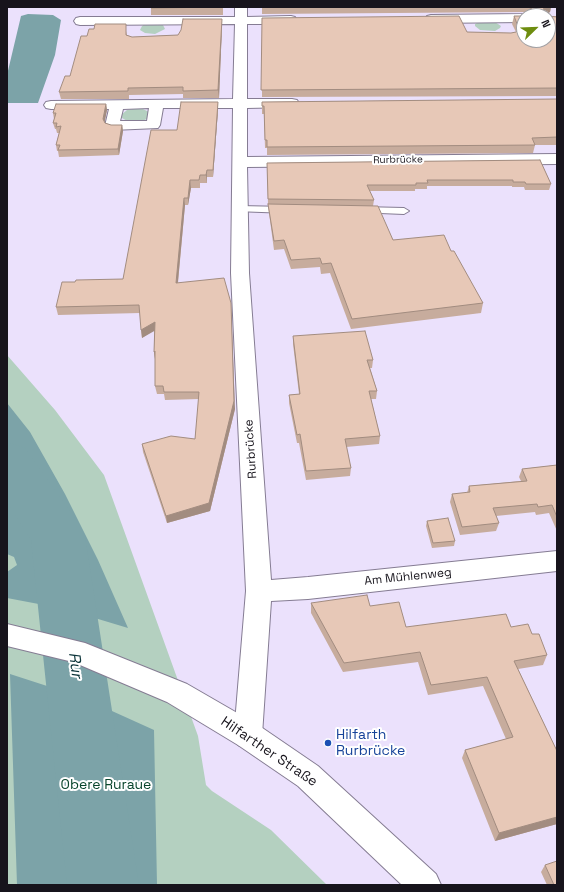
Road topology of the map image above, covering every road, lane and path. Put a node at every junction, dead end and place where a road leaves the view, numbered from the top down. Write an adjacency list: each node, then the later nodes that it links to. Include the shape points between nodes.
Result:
1 (241, 14): 3 (street); 4 (street, via 176,26 135,26); 9 (street, Rurbrücke)
2 (418, 19): 5 (street, via 466,24 505,24)
3 (300, 20)
4 (80, 21)
5 (516, 21)
6 (303, 103): 9 (street)
7 (117, 104): 8 (street); 8 (street, via 112,126 153,125); 10 (street)
8 (157, 104): 9 (street)
9 (240, 104): 12 (street, Rurbrücke)
10 (51, 105)
11 (557, 159): 12 (street, Rurbrücke)
12 (239, 162): 13 (street, Rurbrücke)
13 (239, 209): 14 (lane); 18 (street, Rurbrücke, via 240,280)
14 (302, 210)
15 (349, 210): 16 (lane)
16 (404, 211)
17 (557, 562): 18 (street, Am Mühlenweg, via 308,588)
18 (259, 590): 20 (street, Rurbrücke)
19 (7, 635): 20 (street, Hilfarther Straße, via 76,651 177,693)
20 (248, 735): 21 (street, Hilfarther Straße, via 308,776)
21 (425, 885)

